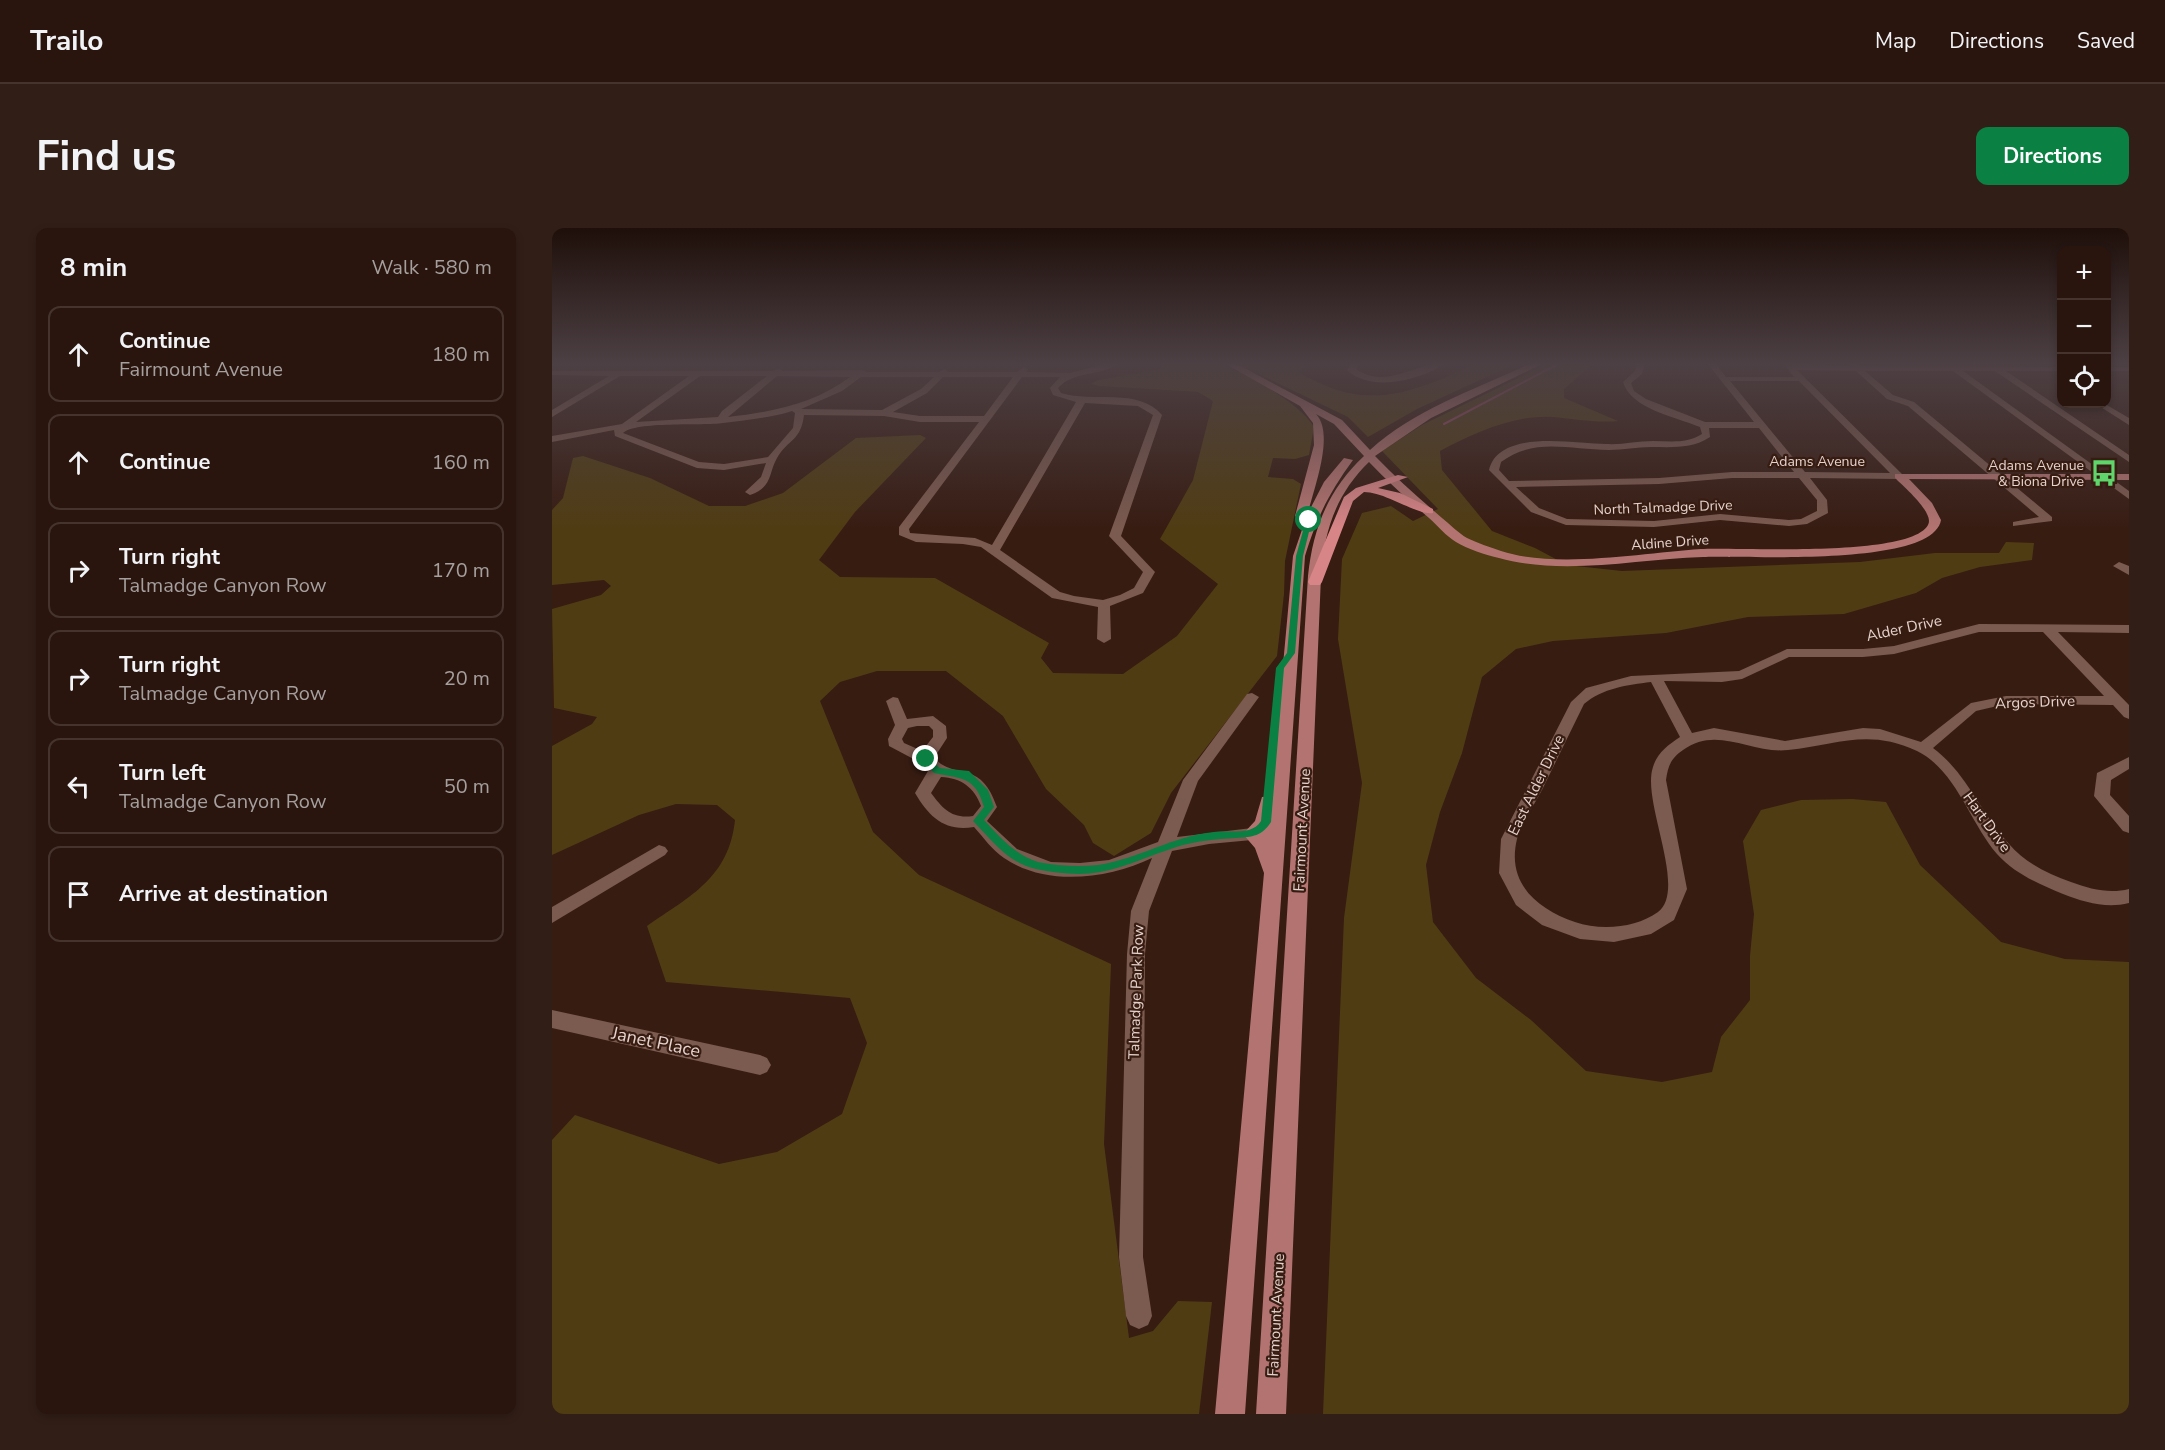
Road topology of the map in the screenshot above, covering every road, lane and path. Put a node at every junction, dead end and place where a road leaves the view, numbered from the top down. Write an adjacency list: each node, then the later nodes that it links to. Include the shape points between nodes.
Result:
1 (633, 418): 21 (street)
2 (739, 418): 18 (street)
3 (802, 418): 26 (street, via 798,429)
4 (916, 418): 17 (street)
5 (1071, 418): 41 (street)
6 (1157, 418): 44 (street, via 1115,536 1119,546 1145,564 1149,572 1139,590)
7 (1316, 418): 25 (main road)
8 (1332, 418): 22 (main road, Aldine Drive)
9 (1410, 418): 23 (main road, Fairmount Avenue)
10 (1425, 418): 23 (main road, Fairmount Avenue)
11 (1687, 418): 19 (street)
12 (1757, 418): 20 (street)
13 (1841, 418): 30 (street)
14 (1927, 418): 31 (street)
15 (2023, 418): 32 (street)
16 (2070, 418): 27 (street)
17 (987, 419): 41 (street, via 903,529 905,535 916,540 979,543)
18 (721, 421): 21 (street)
19 (1704, 425): 20 (street); 35 (street, via 1707,435 1686,444 1530,444 1496,461 1494,470)
20 (1762, 425): 29 (street)
21 (622, 426): 24 (street); 26 (street, via 618,433 621,437 697,465 724,467)
22 (1351, 430): 25 (main road, via 1332,433); 34 (main road, Aldine Drive)
23 (1383, 438): 28 (main road, Fairmount Avenue)
24 (555, 439)
25 (1319, 445): 42 (main road, via 1298,527)
26 (771, 459): 36 (street, via 766,479)
27 (2129, 459)
28 (1353, 463): 42 (main road, Fairmount Avenue, via 1329,481 1318,499); 43 (main road, Fairmount Avenue, via 1324,522)
29 (1803, 476): 30 (street, Adams Avenue); 35 (street, Adams Avenue); 35 (street, North Talmadge Drive, via 1822,500 1823,513 1789,524 1720,517 1654,524 1566,522 1535,510)
30 (1899, 476): 31 (main road, Adams Avenue); 39 (main road, Aldine Drive, via 1934,514 1934,525 1925,534 1898,544 1819,554 1703,553 1554,562 1479,548 1444,528)
31 (1998, 477): 32 (main road, Adams Avenue); 40 (street, via 2048,519)
32 (2104, 477): 33 (main road, Adams Avenue); 38 (street)
33 (2129, 477)
34 (1397, 479): 37 (highway); 39 (main road, Aldine Drive)
35 (1506, 484)
36 (750, 492)
37 (1356, 493): 39 (highway, via 1392,493); 43 (highway, via 1346,502)
38 (2129, 496)
39 (1429, 511)
40 (2017, 524)
41 (994, 551): 44 (street, via 1056,595)
42 (1299, 556): 48 (main road, Fairmount Avenue)
43 (1315, 582): 71 (main road, Fairmount Avenue)
44 (1104, 604): 47 (street)
45 (2046, 629): 46 (street, Alder Drive); 49 (street, Alder Drive, via 1979,628 1894,650 1787,653 1742,675); 52 (street)
46 (2129, 629)
47 (1104, 639)
48 (1291, 653): 61 (main road, via 1280,668 1266,822); 64 (main road, Fairmount Avenue)
49 (1655, 677): 55 (street); 55 (street, East Alder Drive, via 1611,684 1591,691 1578,702 1509,839 1504,857 1515,891 1536,912 1558,925 1598,935 1622,935 1655,924 1670,911 1678,892 1658,780 1666,754)
50 (1252, 697): 62 (street, Talmadge Park Row, via 1191,780)
51 (893, 701): 54 (street)
52 (2115, 701): 53 (street); 56 (street, Argos Drive, via 2006,700 1971,708)
53 (2129, 714)
54 (902, 725): 58 (street, via 895,739 897,746); 58 (street, via 933,721 941,729 940,738 932,747)
55 (1688, 739): 56 (street, via 1714,733 1785,746 1863,733 1881,734)
56 (1923, 748): 65 (street, Hart Drive, via 1953,774 1998,843 2018,863 2040,878 2082,894)
57 (2129, 762): 60 (street, via 2103,777 2102,796)
58 (932, 765): 59 (street, via 966,774 985,792 989,807); 59 (street, via 923,793 938,814 960,824)
59 (978, 821): 62 (street, via 1010,853 1035,865 1066,870 1124,863)
60 (2129, 827)
61 (1252, 834): 62 (street, via 1213,836); 64 (main road, via 1267,851)
62 (1164, 847): 69 (street, Talmadge Park Row, via 1140,911 1136,954 1131,1257)
63 (659, 851): 66 (street)
64 (1272, 888): 70 (main road, Fairmount Avenue)
65 (2129, 896)
66 (552, 915)
67 (552, 1019): 68 (street, Janet Place)
68 (760, 1065)
69 (1139, 1316)
70 (1230, 1414)
71 (1271, 1414)

